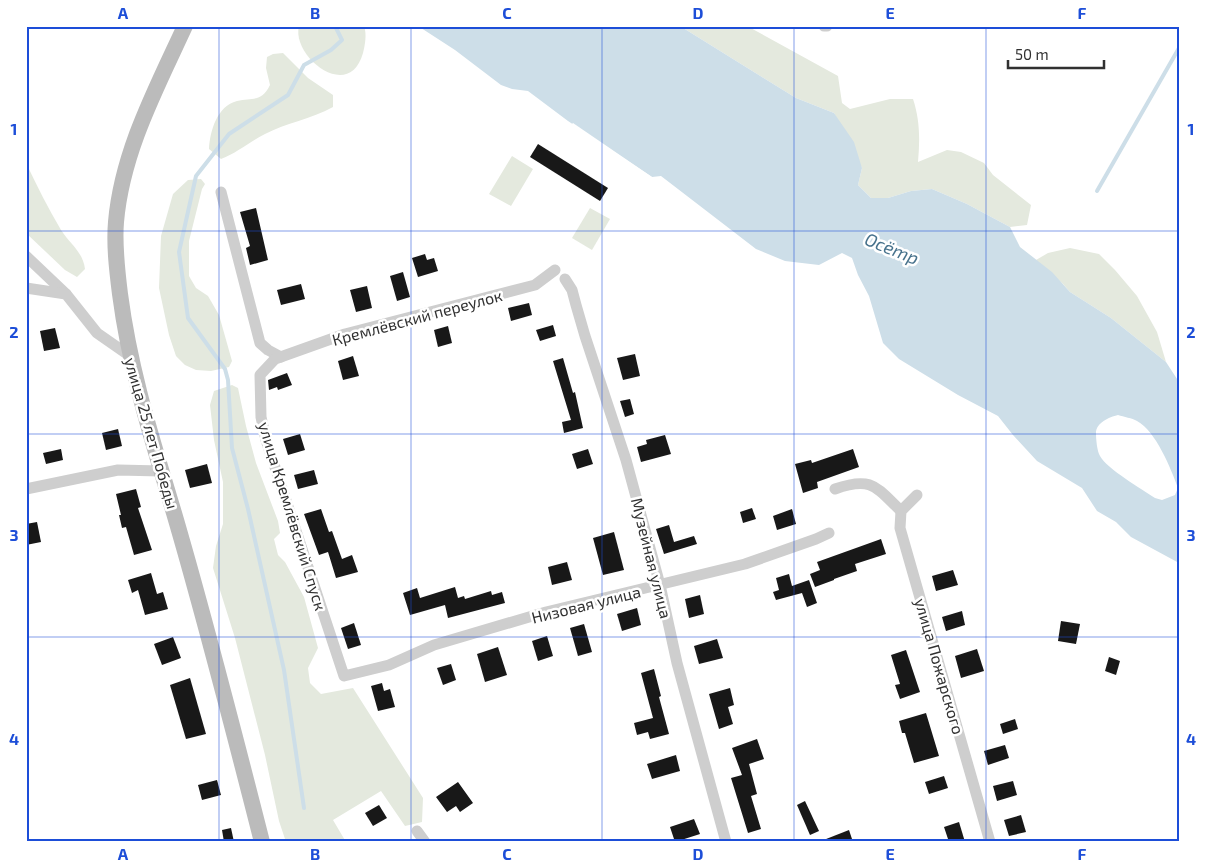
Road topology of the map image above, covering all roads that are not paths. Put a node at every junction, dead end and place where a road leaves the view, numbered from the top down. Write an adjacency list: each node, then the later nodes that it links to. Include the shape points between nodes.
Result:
1 (185, 26): 8 (main road, улица 25 лет Победы, via 142,117 124,174 116,222 117,266)
2 (220, 192): 9 (street, via 260,343)
3 (26, 256): 7 (street)
4 (555, 270): 9 (street, Кремлёвский переулок, via 535,285 345,334)
5 (564, 279): 16 (street, Музейная улица, via 574,298 626,460)
6 (26, 288): 7 (street)
7 (66, 294): 8 (street, via 97,333)
8 (130, 356): 10 (main road, улица 25 лет Победы)
9 (278, 358): 17 (street, улица Кремлёвский Спуск, via 260,375 266,440)
10 (161, 471): 11 (street, via 118,470); 19 (main road, улица 25 лет Победы)
11 (26, 489)
12 (835, 489): 14 (street, via 862,482 877,488)
13 (917, 496): 14 (street)
14 (901, 511): 22 (street, улица Пожарского, via 900,528)
15 (829, 533): 16 (street, Низовая улица, via 745,564)
16 (660, 586): 17 (street, Низовая улица, via 546,612 434,645 389,665); 21 (street, Музейная улица, via 677,663)
17 (344, 676)
18 (417, 831): 20 (street)
19 (262, 842)
20 (425, 842)
21 (726, 842)
22 (990, 842)

